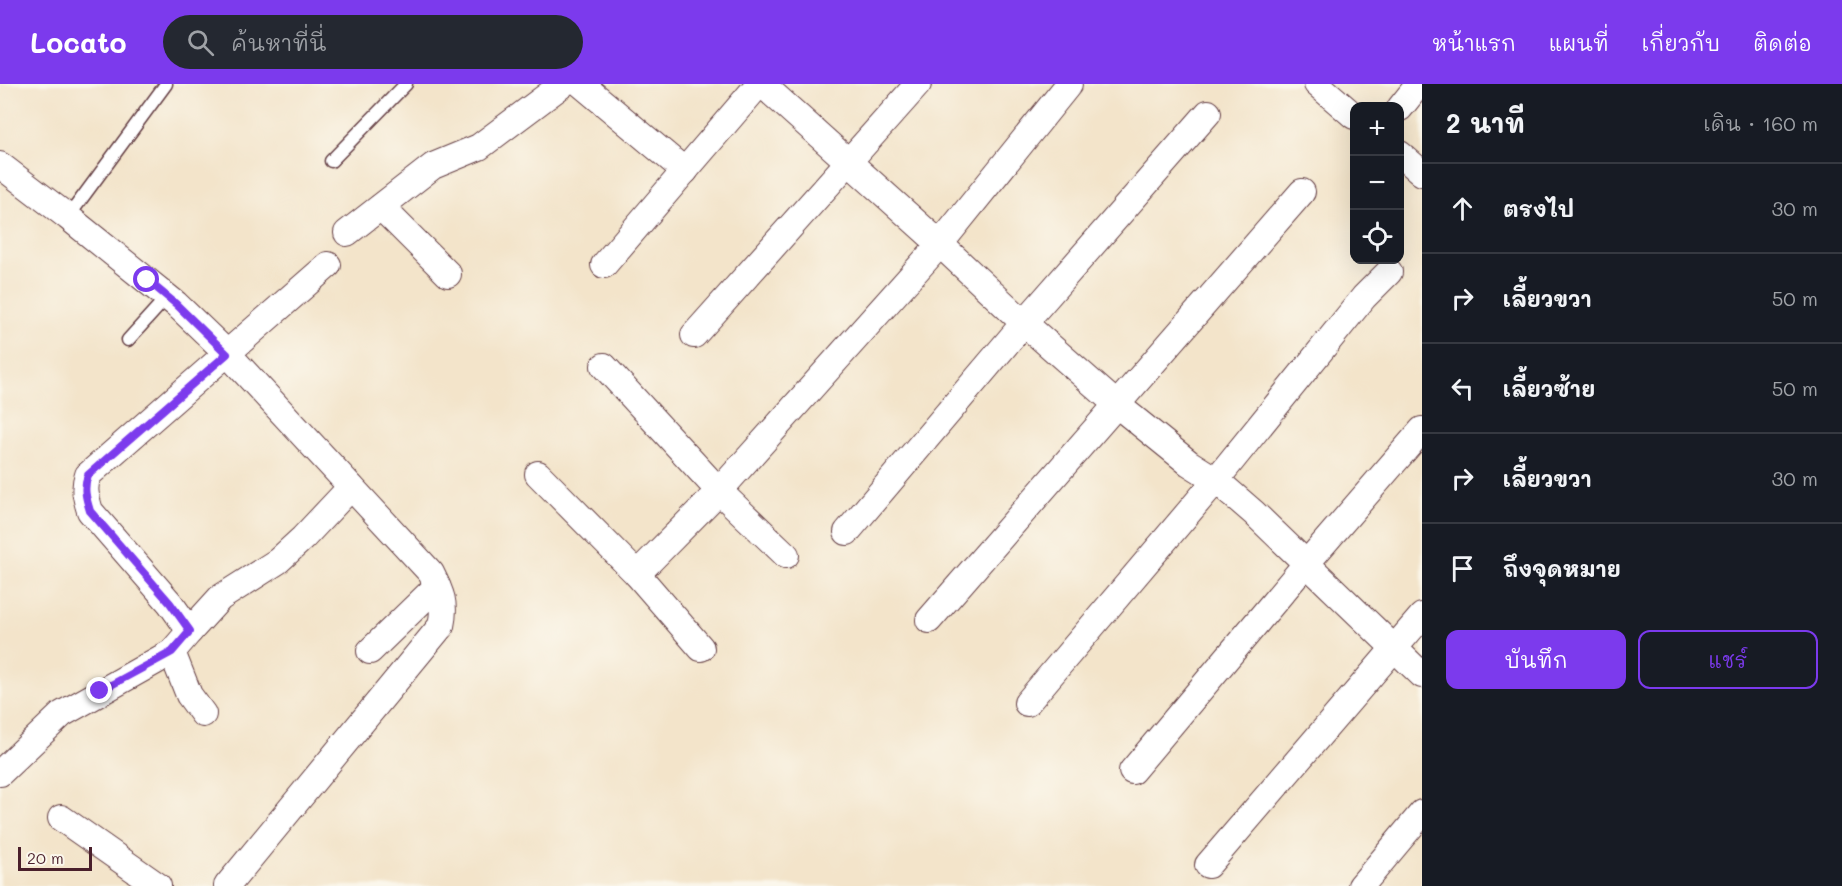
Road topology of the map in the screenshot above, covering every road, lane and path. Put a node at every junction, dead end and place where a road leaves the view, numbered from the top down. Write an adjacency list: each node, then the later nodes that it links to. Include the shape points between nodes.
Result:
1 (166, 84): 21 (lane)
2 (406, 84): 14 (lane)
3 (563, 84): 20 (street, via 478,147 433,166)
4 (581, 84): 17 (street)
5 (761, 84): 15 (street); 17 (street)
6 (918, 84): 15 (street)
7 (1069, 84): 23 (street)
8 (1317, 84): 12 (street)
9 (1419, 84): 10 (street)
10 (1404, 103)
11 (1208, 113): 29 (street)
12 (1350, 113)
13 (1402, 156): 18 (street)
14 (331, 161)
15 (849, 162): 23 (street); 30 (street)
16 (0, 165): 21 (street)
17 (685, 171): 25 (street)
18 (1422, 173)
19 (1302, 192): 34 (street)
20 (381, 207): 22 (street); 27 (street)
21 (68, 217): 28 (street)
22 (347, 233)
23 (940, 244): 29 (street); 39 (street)
24 (328, 265): 32 (street)
25 (604, 265)
26 (1389, 272): 37 (street, via 1364,297)
27 (448, 274)
28 (167, 297): 31 (lane); 32 (street)
29 (1024, 324): 34 (street); 40 (street)
30 (694, 335)
31 (128, 340)
32 (227, 354): 38 (street); 47 (street, via 88,475 85,483 90,511)
33 (604, 366): 39 (street)
34 (1116, 404): 37 (street); 46 (street)
35 (1422, 430): 42 (street)
36 (538, 474): 43 (street)
37 (1216, 480): 42 (street); 53 (street)
38 (351, 487): 44 (street, via 431,573); 47 (street, via 278,561 220,598)
39 (719, 491): 41 (street); 43 (street)
40 (847, 532)
41 (786, 555)
42 (1306, 564): 49 (street); 55 (street)
43 (637, 574): 48 (street)
44 (437, 586): 50 (street); 61 (street, via 444,610 441,626)
45 (1422, 616): 49 (street)
46 (929, 620)
47 (190, 631): 51 (street)
48 (701, 648)
49 (1393, 648): 52 (street); 59 (street)
50 (370, 651)
51 (172, 652): 54 (street, via 189,695); 56 (street, via 62,714)
52 (1422, 675)
53 (1027, 703)
54 (203, 714)
55 (1132, 771)
56 (0, 773)
57 (1422, 813): 62 (street)
58 (61, 818): 60 (street)
59 (1208, 865)
60 (158, 886)
61 (227, 886)
62 (1361, 886)

